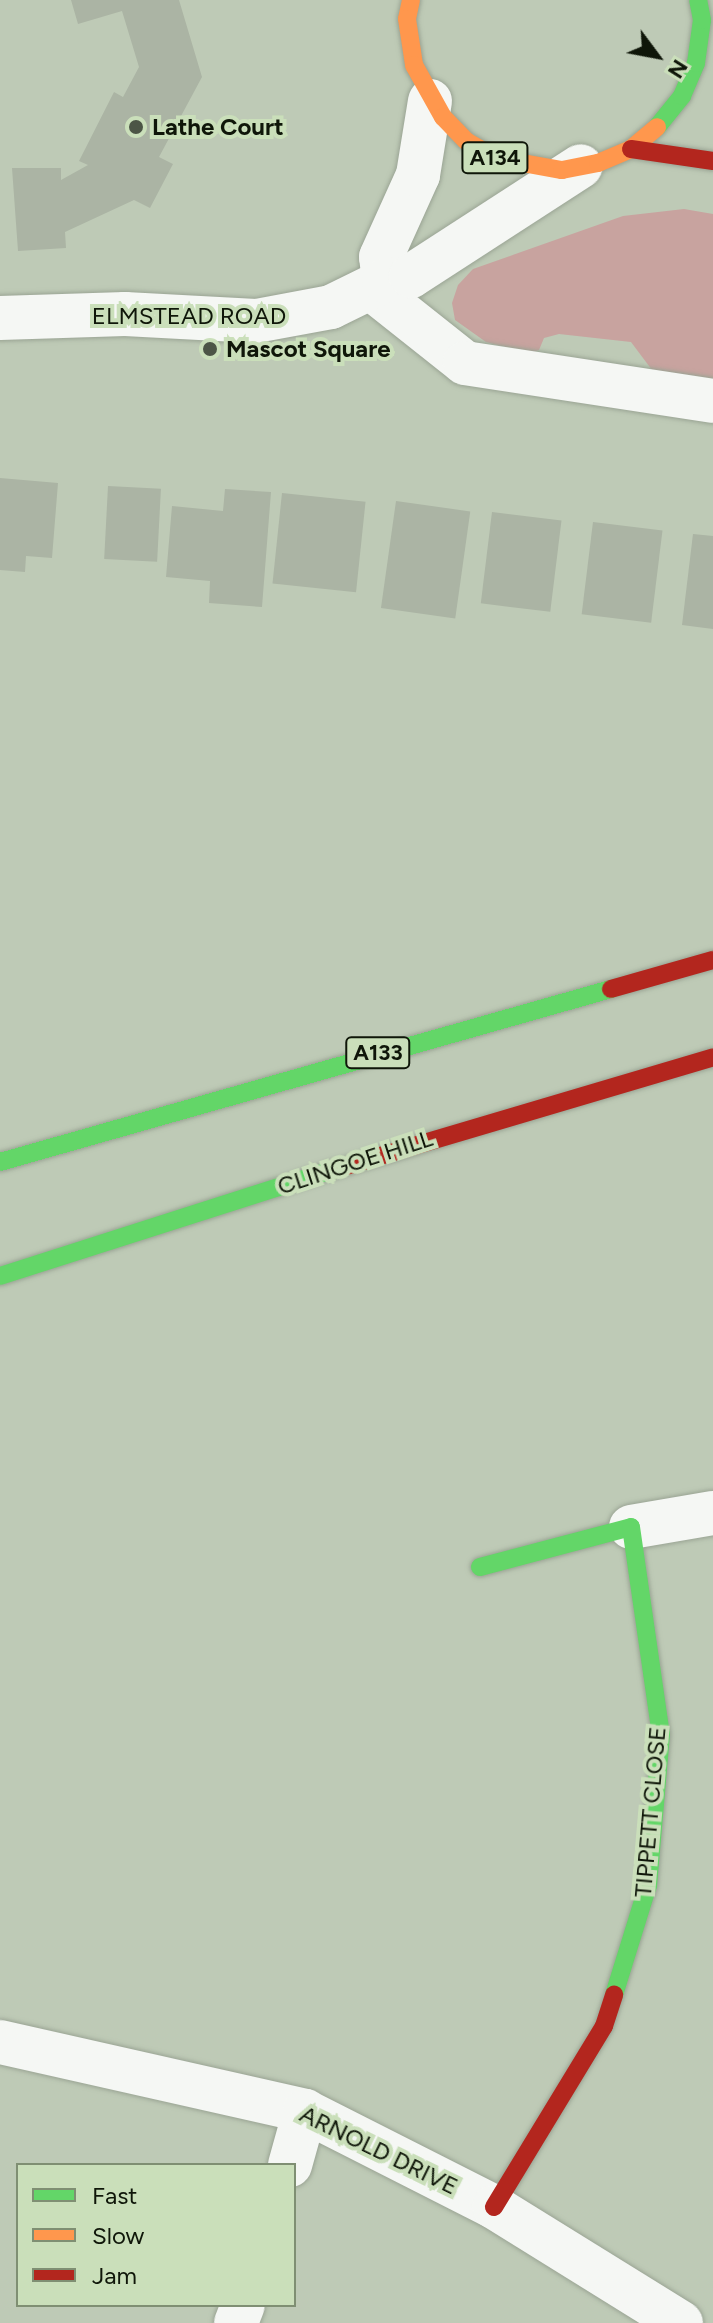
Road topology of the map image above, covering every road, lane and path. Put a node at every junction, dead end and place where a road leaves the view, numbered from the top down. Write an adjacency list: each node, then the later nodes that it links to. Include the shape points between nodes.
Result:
1 (411, 0): 4 (main road, via 407,19)
2 (698, 0): 5 (main road, A134, via 702,20 696,63 682,96)
3 (386, 17): 4 (main road, A134)
4 (422, 83): 7 (main road, A134, via 466,141 495,158 521,166); 8 (street, via 418,175 381,257)
5 (631, 149): 6 (main road, A134); 7 (main road, A134)
6 (713, 161)
7 (581, 166): 8 (street, ELMSTEAD ROAD, via 411,276)
8 (378, 285): 9 (street, ELMSTEAD ROAD, via 331,307 256,321 125,314); 10 (street, via 465,363)
9 (0, 318)
10 (713, 401)
11 (713, 960): 13 (main road, A133)
12 (713, 1057): 14 (main road, CLINGOE HILL, via 466,1127)
13 (0, 1162)
14 (0, 1276)
15 (713, 1513): 16 (street)
16 (631, 1527): 17 (main road); 21 (main road, TIPPETT CLOSE, via 661,1734 648,1885 604,2026)
17 (480, 1567)
18 (0, 2042): 19 (street, ARNOLD DRIVE)
19 (305, 2111): 20 (street); 21 (street, ARNOLD DRIVE)
20 (291, 2163)
21 (494, 2207): 22 (street, ARNOLD DRIVE)
22 (681, 2323)

